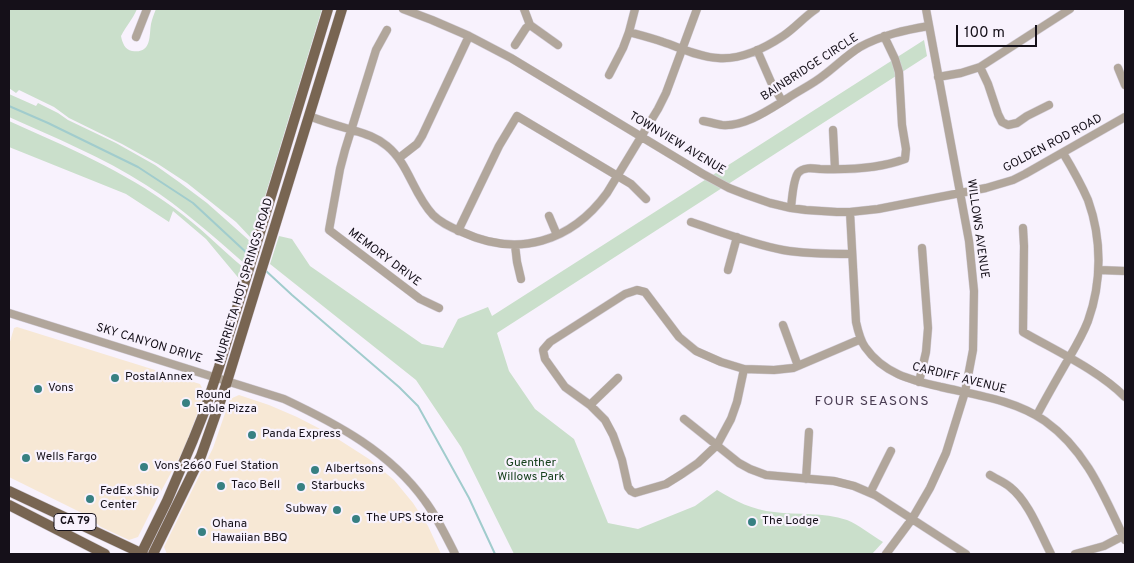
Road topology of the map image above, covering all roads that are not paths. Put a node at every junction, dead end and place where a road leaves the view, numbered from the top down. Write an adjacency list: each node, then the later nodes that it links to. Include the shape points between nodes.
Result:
1 (146, 9): 17 (street)
2 (328, 9): 63 (main road, MURRIETA HOT SPRINGS ROAD)
3 (342, 9): 29 (main road, MURRIETA HOT SPRINGS ROAD)
4 (403, 9): 15 (street, TOWNVIEW AVENUE)
5 (524, 9): 11 (street)
6 (635, 9): 14 (street)
7 (697, 9): 20 (street)
8 (816, 9): 21 (street, via 785,35)
9 (926, 9): 12 (street, WILLOWS AVENUE)
10 (1070, 9): 22 (street)
11 (530, 25): 18 (street); 19 (street)
12 (929, 26): 16 (street, BAINBRIDGE CIRCLE); 25 (street, WILLOWS AVENUE)
13 (387, 30): 32 (street, via 376,50)
14 (629, 32): 20 (street); 24 (street)
15 (469, 36): 34 (street, TOWNVIEW AVENUE); 36 (street, via 422,136 410,151)
16 (884, 36): 27 (street, BAINBRIDGE CIRCLE, via 847,56 814,82); 37 (street, via 899,72 905,159)
17 (136, 37)
18 (515, 45)
19 (558, 45)
20 (682, 49): 21 (street, via 720,58 732,58); 34 (street, via 666,93)
21 (757, 50): 27 (street)
22 (980, 67): 25 (street); 28 (street, via 1002,122 1008,125 1017,122)
23 (1118, 68): 26 (street)
24 (609, 75)
25 (938, 77): 39 (street, WILLOWS AVENUE)
26 (1125, 85)
27 (782, 101): 31 (street, BAINBRIDGE CIRCLE, via 751,119 723,125)
28 (1049, 105)
29 (309, 116): 32 (street); 65 (main road, MURRIETA HOT SPRINGS ROAD)
30 (1125, 117): 35 (street, GOLDEN ROD ROAD)
31 (703, 120)
32 (352, 130): 36 (street, via 374,137); 56 (street, MEMORY DRIVE, via 340,169 329,230 420,298)
33 (833, 130): 37 (street)
34 (641, 136): 38 (street); 41 (street, TOWNVIEW AVENUE, via 729,188)
35 (1063, 152): 39 (street, GOLDEN ROD ROAD, via 1013,180); 53 (street, via 1088,202 1097,237)
36 (399, 158): 46 (street, via 425,205 441,221)
37 (835, 170): 41 (street, via 807,168 799,172)
38 (617, 175): 40 (street); 46 (street, via 517,116); 47 (street, via 586,217)
39 (961, 192): 42 (street, TOWNVIEW AVENUE); 67 (street, WILLOWS AVENUE, via 974,291 973,350)
40 (646, 199)
41 (791, 208): 42 (street, TOWNVIEW AVENUE)
42 (850, 212): 51 (street, CARDIFF AVENUE)
43 (549, 216): 47 (street)
44 (691, 222): 48 (street)
45 (1023, 228): 60 (street, via 1023,332)
46 (458, 230): 49 (street, via 488,242)
47 (557, 235): 49 (street)
48 (737, 237): 51 (street, via 783,250); 52 (street)
49 (515, 245): 55 (street)
50 (922, 248): 66 (street, via 928,328)
51 (852, 254): 59 (street, CARDIFF AVENUE, via 856,322)
52 (728, 270)
53 (1099, 270): 54 (street); 60 (street, via 1088,321)
54 (1125, 271)
55 (521, 279)
56 (439, 308)
57 (9, 313): 63 (street, SKY CANYON DRIVE)
58 (783, 325): 61 (street)
59 (861, 339): 61 (street); 66 (street, CARDIFF AVENUE, via 887,369)
60 (1069, 358): 68 (street, via 1105,380); 70 (street)
61 (798, 366): 62 (street, via 774,370)
62 (744, 369): 69 (street, via 696,351 679,337 646,292 637,290 625,294 550,342 543,350 545,360 566,387); 73 (street, via 731,419)
63 (216, 377): 65 (street, SKY CANYON DRIVE); 83 (main road, MURRIETA HOT SPRINGS ROAD, via 193,440)
64 (618, 378): 69 (street)
65 (227, 380): 84 (main road, MURRIETA HOT SPRINGS ROAD, via 201,456); 85 (street, SKY CANYON DRIVE, via 302,407 386,458 426,501)
66 (919, 382): 67 (street, CARDIFF AVENUE)
67 (965, 392): 70 (street, CARDIFF AVENUE, via 1000,400); 80 (street, WILLOWS AVENUE, via 946,453)
68 (1125, 397)
69 (590, 406): 73 (street, via 605,420 613,434 628,487 635,493 666,484 698,463)
70 (1037, 416): 81 (street, CARDIFF AVENUE, via 1082,457)
71 (684, 419): 73 (street)
72 (809, 432): 76 (street)
73 (717, 445): 76 (street, via 750,469 766,475)
74 (891, 451): 78 (street)
75 (990, 475): 88 (street, via 1009,486 1022,500)
76 (806, 479): 78 (street, via 834,481)
77 (9, 491): 83 (main road, CA 79)
78 (870, 493): 80 (street)
79 (9, 505): 82 (main road, CA 79)
80 (912, 519): 86 (street, WILLOWS AVENUE); 87 (street)
81 (1125, 537): 89 (street)
82 (104, 554)
83 (142, 554)
84 (154, 554)
85 (455, 554)
86 (886, 554)
87 (966, 554)
88 (1050, 554)
89 (1075, 554)

